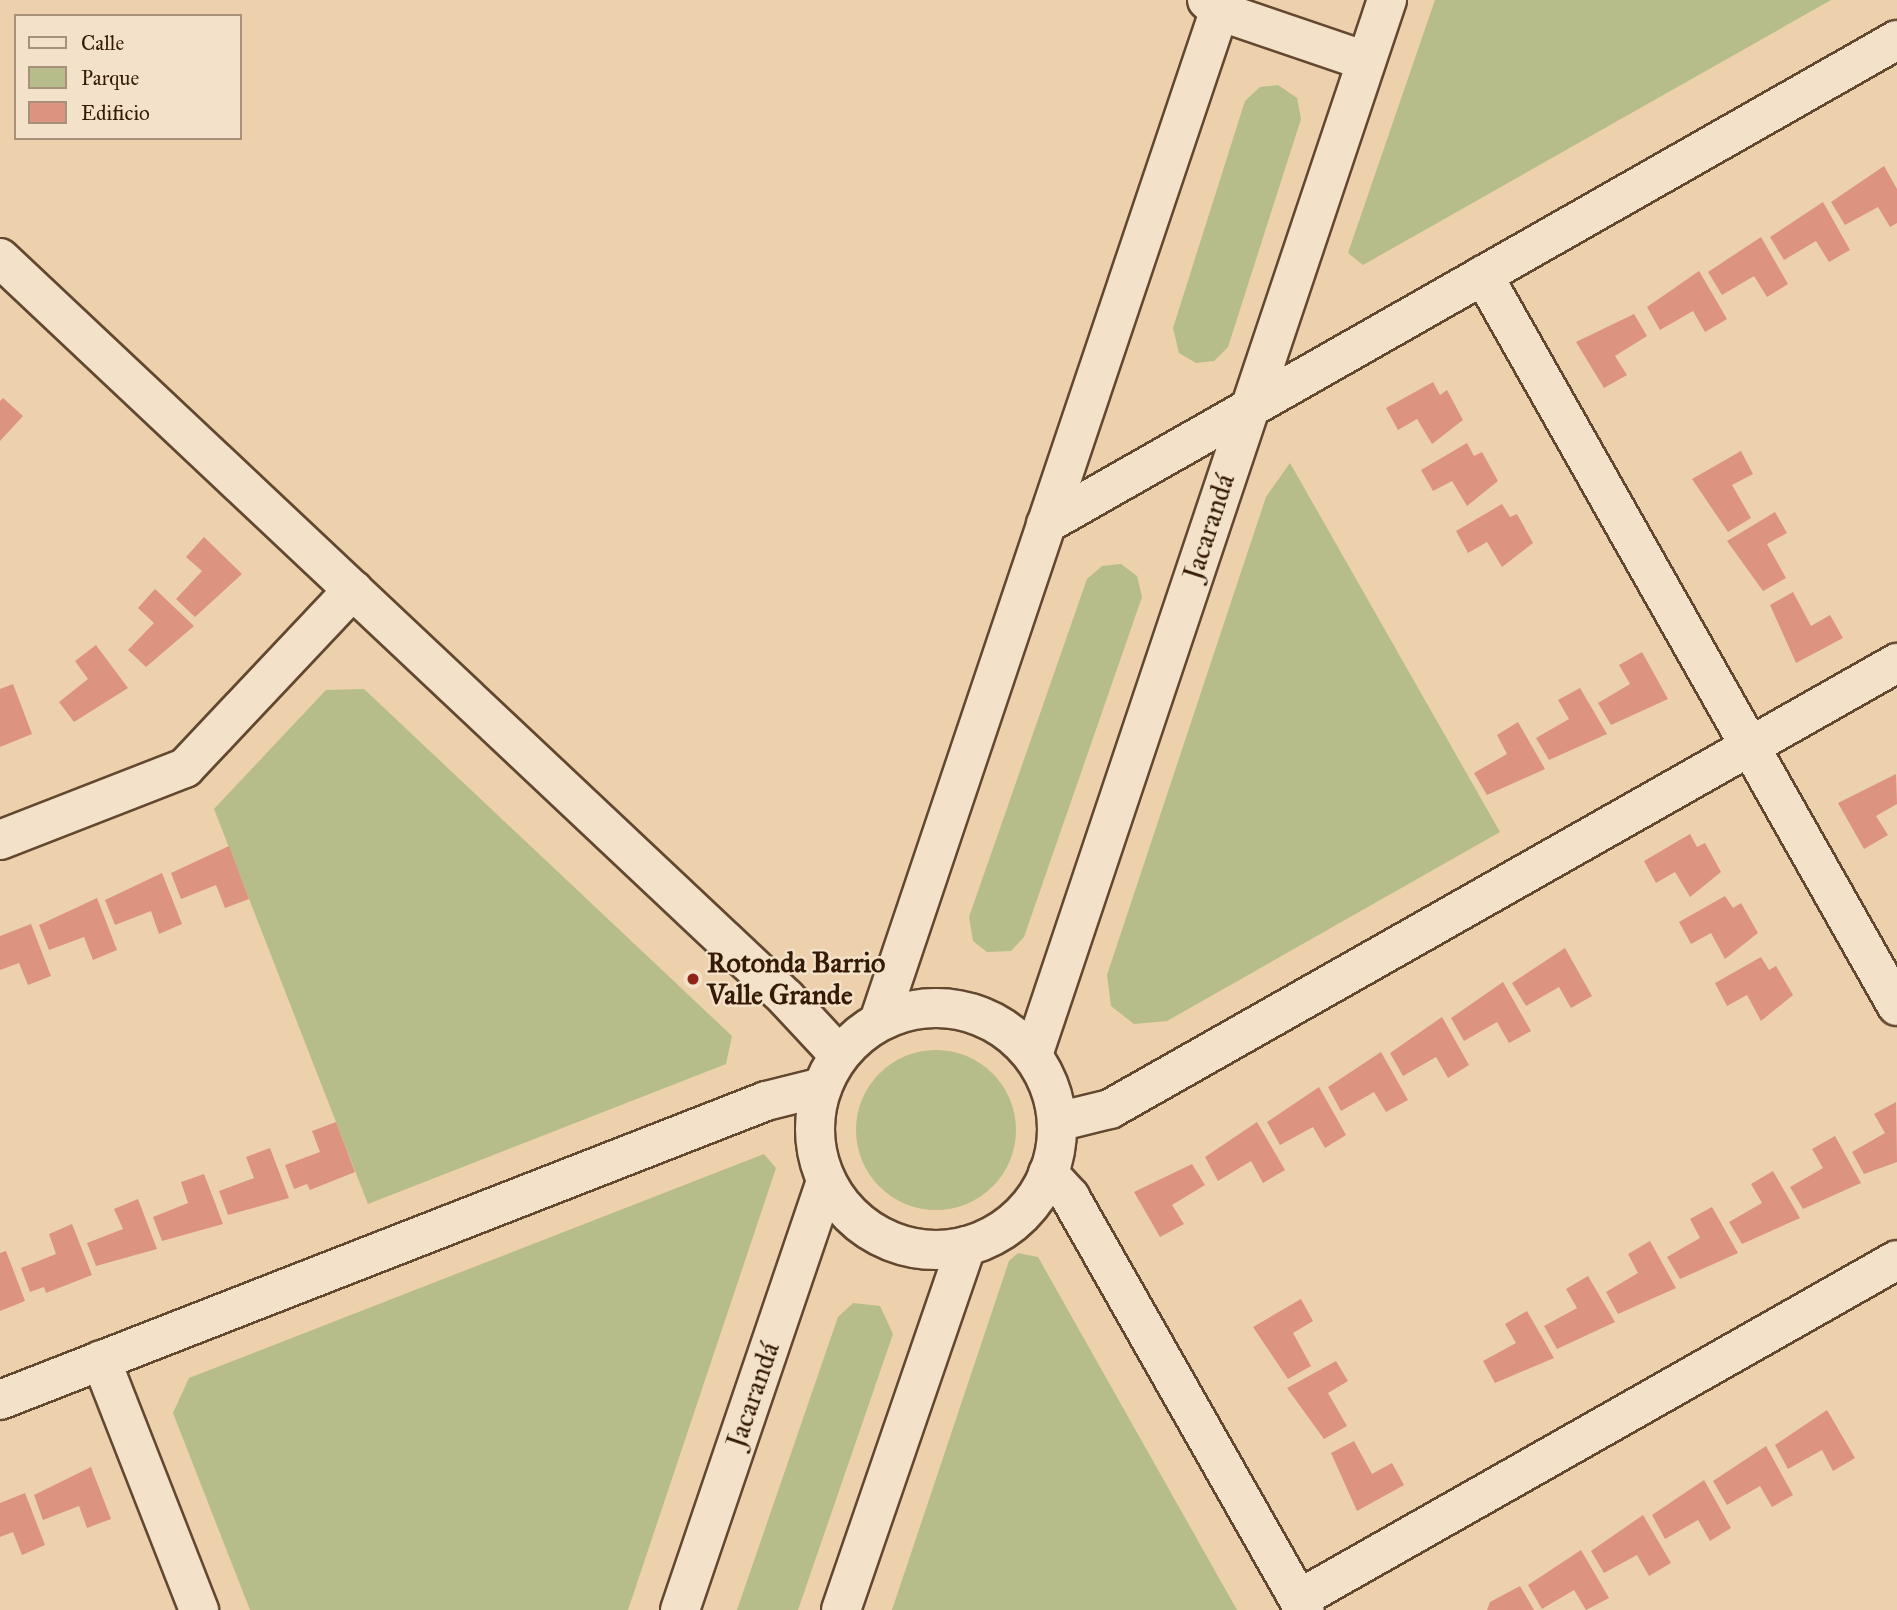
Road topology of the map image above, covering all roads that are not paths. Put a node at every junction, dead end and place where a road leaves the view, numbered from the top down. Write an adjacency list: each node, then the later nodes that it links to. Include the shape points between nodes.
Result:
1 (1387, 0): 4 (street, Jacarandá)
2 (1216, 4): 4 (street); 8 (street)
3 (1897, 40): 6 (street)
4 (1366, 61): 7 (street, Jacarandá)
5 (0, 258): 9 (street)
6 (1483, 275): 7 (street); 11 (street)
7 (1248, 409): 8 (street); 15 (street, Jacarandá)
8 (1046, 524): 14 (street)
9 (353, 590): 12 (street, via 186,768); 16 (street)
10 (1897, 663): 11 (street)
11 (1749, 746): 13 (street); 17 (street, via 1110,1110)
12 (0, 840)
13 (1897, 1006)
14 (879, 1021): 15 (street, via 945,1007 978,1015); 16 (street)
15 (1033, 1055): 17 (street)
16 (830, 1071): 19 (street, via 816,1150); 22 (street, via 766,1101)
17 (1057, 1122): 18 (street)
18 (1048, 1173): 20 (street, via 1016,1219); 24 (street, via 1070,1197)
19 (826, 1181): 20 (street, via 844,1209 900,1245); 26 (street, Jacarandá)
20 (967, 1246): 27 (street)
21 (1897, 1260): 24 (street)
22 (101, 1360): 23 (street); 25 (street)
23 (0, 1400)
24 (1302, 1605)
25 (199, 1610)
26 (680, 1610)
27 (841, 1610)

